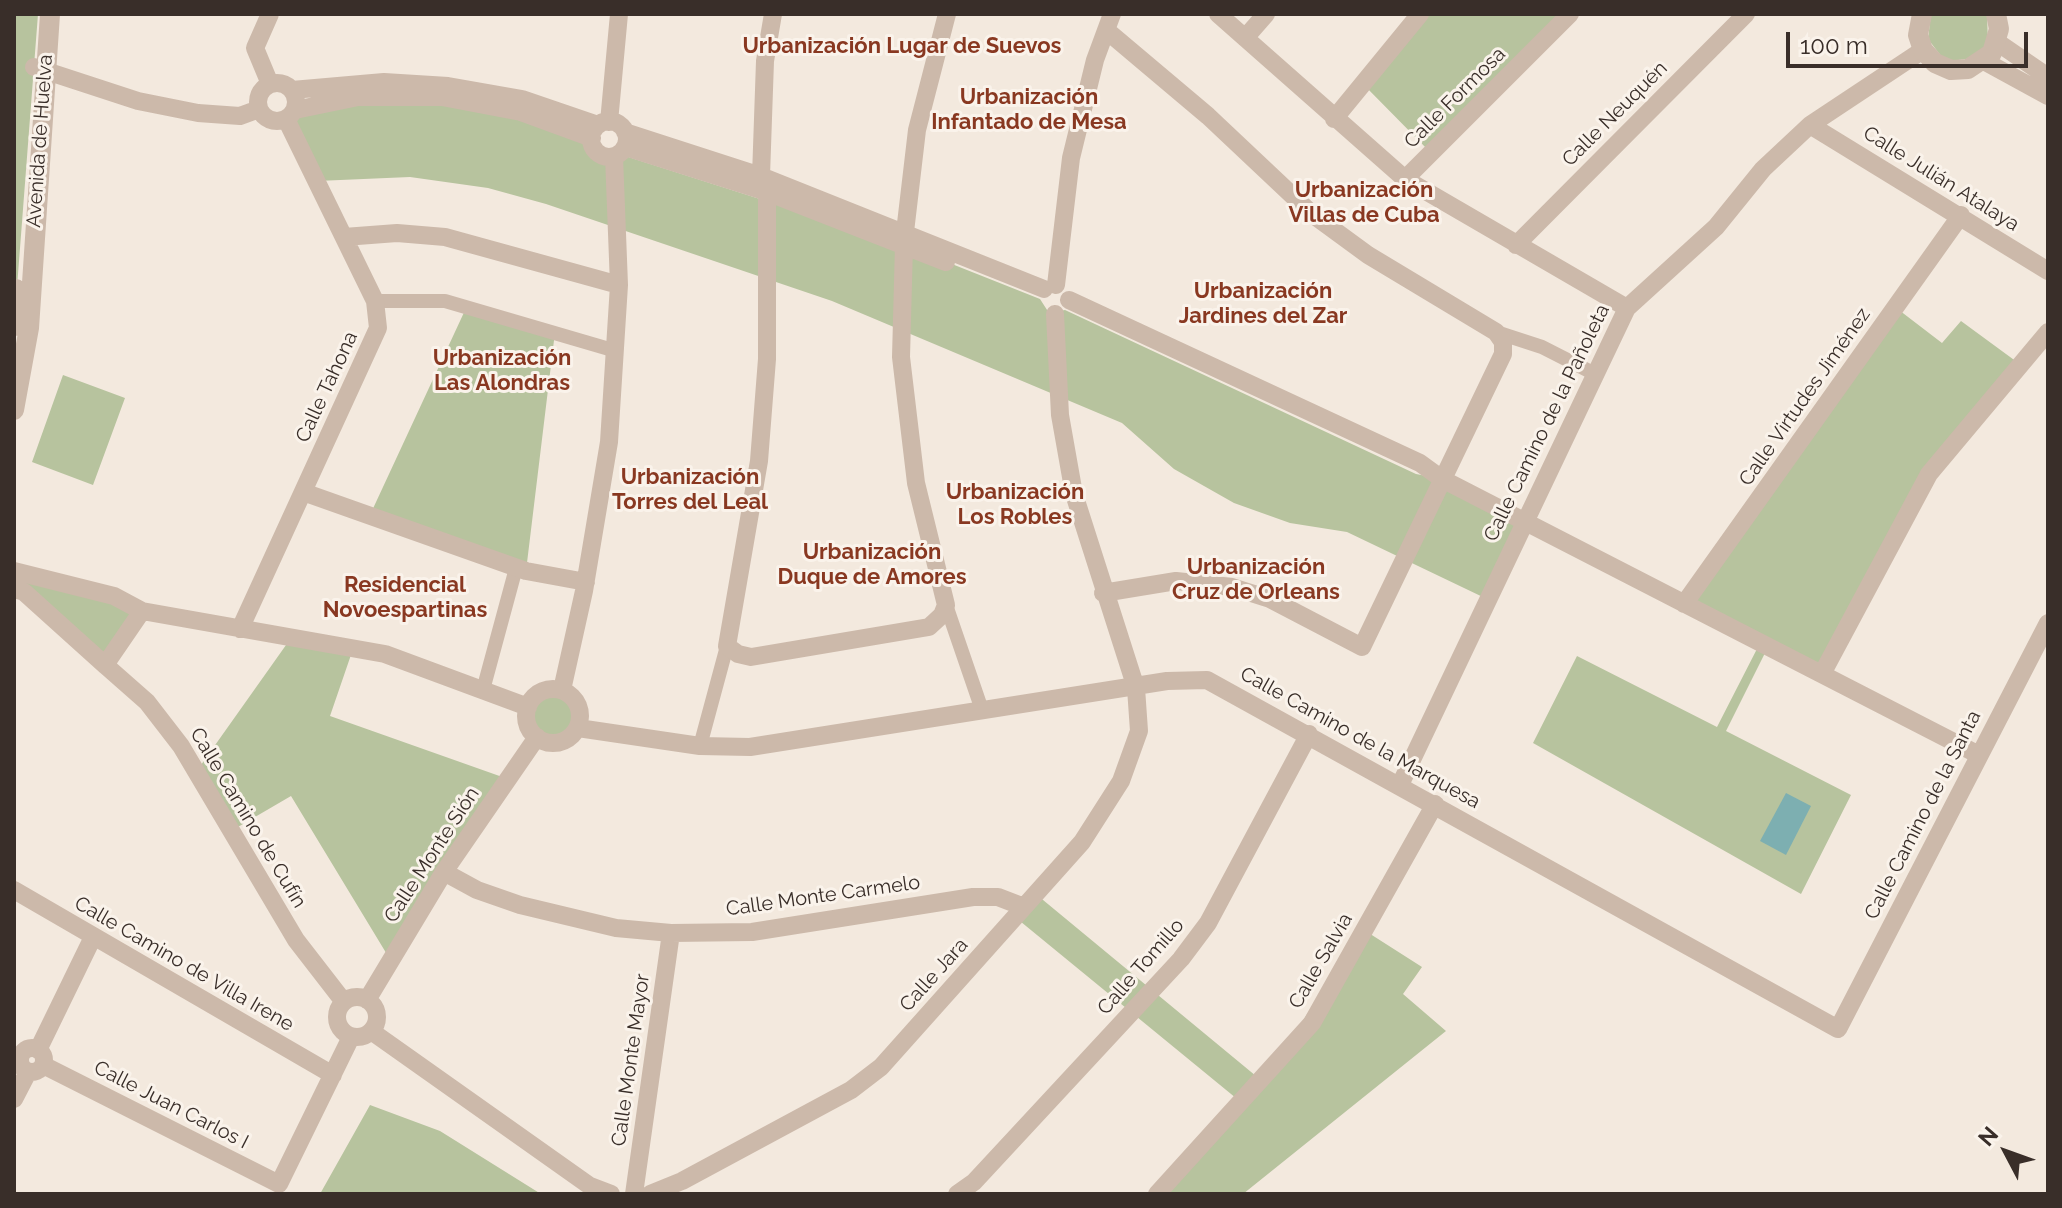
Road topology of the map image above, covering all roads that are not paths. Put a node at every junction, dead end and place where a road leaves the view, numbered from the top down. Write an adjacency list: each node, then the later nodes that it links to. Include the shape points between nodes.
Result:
1 (38, 14): 19 (street, Avenida de Huelva)
2 (50, 14): 19 (street, Avenida de Huelva)
3 (270, 14): 21 (street, via 255,48)
4 (619, 14): 28 (street)
5 (773, 14): 31 (street, via 765,61)
6 (947, 14): 34 (street, via 917,130)
7 (1218, 14): 15 (street)
8 (1266, 14): 15 (street)
9 (1420, 14): 26 (street)
10 (1570, 14): 30 (street, Calle Formosa)
11 (1746, 14): 35 (street, Calle Neuquén)
12 (1922, 14): 17 (street, via 1918,35)
13 (1996, 14): 16 (street)
14 (1109, 22): 38 (street, via 1071,158); 43 (street, via 1312,214 1368,255)
15 (1245, 38): 26 (street)
16 (1997, 42): 18 (street); 20 (street)
17 (1923, 50): 18 (street, via 1951,70); 27 (street, Calle Camino de la Pañoleta)
18 (1984, 61): 23 (street)
19 (39, 69): 24 (street, via 138,101 198,113 240,116); 42 (street, Avenida de Huelva)
20 (2048, 77)
21 (270, 84): 22 (street); 24 (street, via 259,95)
22 (292, 90): 25 (street, via 296,96); 28 (street, via 384,82 448,86 522,99)
23 (2048, 96)
24 (259, 109): 25 (street, via 267,119)
25 (291, 114): 28 (street, via 358,97 442,97); 33 (street, Calle Tahona)
26 (1334, 119): 30 (street)
27 (1810, 125): 32 (street, Calle Julián Atalaya); 41 (street, Calle Camino de la Pañoleta, via 1763,169 1716,227)
28 (600, 128): 29 (street, via 619,125); 29 (street, via 598,153)
29 (622, 145): 31 (street); 37 (street)
30 (1405, 179): 35 (street)
31 (764, 184): 34 (street); 61 (street, via 767,345 759,461)
32 (1961, 215): 36 (street, Calle Julián Atalaya); 56 (street, Calle Virtudes Jiménez)
33 (344, 237): 37 (street, via 445,237); 39 (street, Calle Tahona)
34 (904, 238): 38 (street); 57 (street, via 901,357 916,483)
35 (1516, 245): 41 (street)
36 (2048, 271)
37 (619, 285): 45 (street)
38 (1047, 291): 40 (street, via 1066,290); 40 (street, via 1044,310)
39 (375, 301): 45 (street, via 445,301); 49 (street, Calle Tahona, via 378,328)
40 (1063, 308): 48 (street, via 1416,474); 55 (street, via 1060,415 1074,494)
41 (1627, 308): 46 (street, Calle Camino de la Pañoleta)
42 (18, 326): 47 (street, Avenida de Huelva)
43 (1496, 332): 46 (street, via 1542,347); 48 (street, via 1503,354)
44 (2048, 332): 63 (street, via 1929,474)
45 (616, 351): 53 (street, via 609,442)
46 (1595, 374): 50 (street, Calle Camino de la Pañoleta)
47 (14, 410)
48 (1442, 479): 50 (street); 55 (street, via 1362,647 1270,599 1232,587 1176,581)
49 (303, 492): 51 (street); 60 (street, Calle Tahona)
50 (1524, 519): 56 (street); 74 (street, Calle Camino de la Pañoleta)
51 (516, 568): 53 (street); 65 (street)
52 (14, 571): 58 (street, via 114,596)
53 (586, 582): 66 (street)
54 (14, 589): 62 (street, Calle Camino de Cufín, via 24,592)
55 (1103, 593): 64 (street)
56 (1684, 604): 63 (street)
57 (946, 605): 61 (street, via 929,627 751,657); 68 (street)
58 (142, 611): 60 (street); 62 (street)
59 (2048, 623): 73 (street, Calle Camino de la Santa)
60 (240, 629): 65 (street, via 385,654)
61 (727, 646): 72 (street)
62 (105, 665): 82 (street, Calle Camino de Cufín, via 147,702 181,746 296,940)
63 (1822, 674): 73 (street)
64 (1136, 688): 68 (street, Calle Camino de la Marquesa); 70 (street, Calle Camino de la Marquesa, via 1207,680); 78 (street, Calle Jara, via 1139,731 1121,781 1082,842)
65 (483, 690): 67 (street)
66 (562, 690): 67 (street, via 544,690); 69 (street, via 580,710)
67 (528, 707): 71 (street, via 529,727)
68 (982, 710): 72 (street, Calle Camino de la Marquesa, via 750,747)
69 (578, 728): 71 (street, via 557,742); 72 (street, Calle Camino de la Marquesa)
70 (1309, 734): 74 (street, Calle Camino de la Marquesa); 92 (street, Calle Tomillo, via 1208,923 1181,959 974,1182)
71 (537, 737): 76 (street, Calle Monte Sión)
72 (700, 746)
73 (1979, 755): 83 (street, Calle Camino de la Santa)
74 (1400, 785): 75 (street, Calle Camino de la Marquesa)
75 (1435, 804): 83 (street, Calle Camino de la Marquesa); 93 (street, Calle Salvia, via 1312,1023)
76 (444, 872): 79 (street, Calle Monte Carmelo, via 477,890 533,908 616,928); 81 (street, Calle Monte Sión)
77 (14, 890): 80 (street, Calle Camino de Villa Irene)
78 (1024, 907): 79 (street, Calle Monte Carmelo, via 998,897 973,897 752,932); 91 (street, Calle Jara, via 881,1067 851,1090)
79 (671, 933): 90 (street, Calle Monte Mayor)
80 (93, 937): 86 (street); 87 (street, Calle Camino de Villa Irene)
81 (367, 1000): 82 (street, via 355,997); 84 (street, via 377,1015)
82 (344, 1002): 85 (street, via 337,1012 338,1024)
83 (1838, 1029)
84 (371, 1031): 85 (street); 89 (street, via 590,1186)
85 (351, 1037): 87 (street)
86 (26, 1058): 87 (street, Calle Juan Carlos I, via 279,1184); 88 (street)
87 (333, 1075)
88 (14, 1099)
89 (611, 1194)
90 (634, 1194)
91 (650, 1194)
92 (957, 1194)
93 (1157, 1194)

